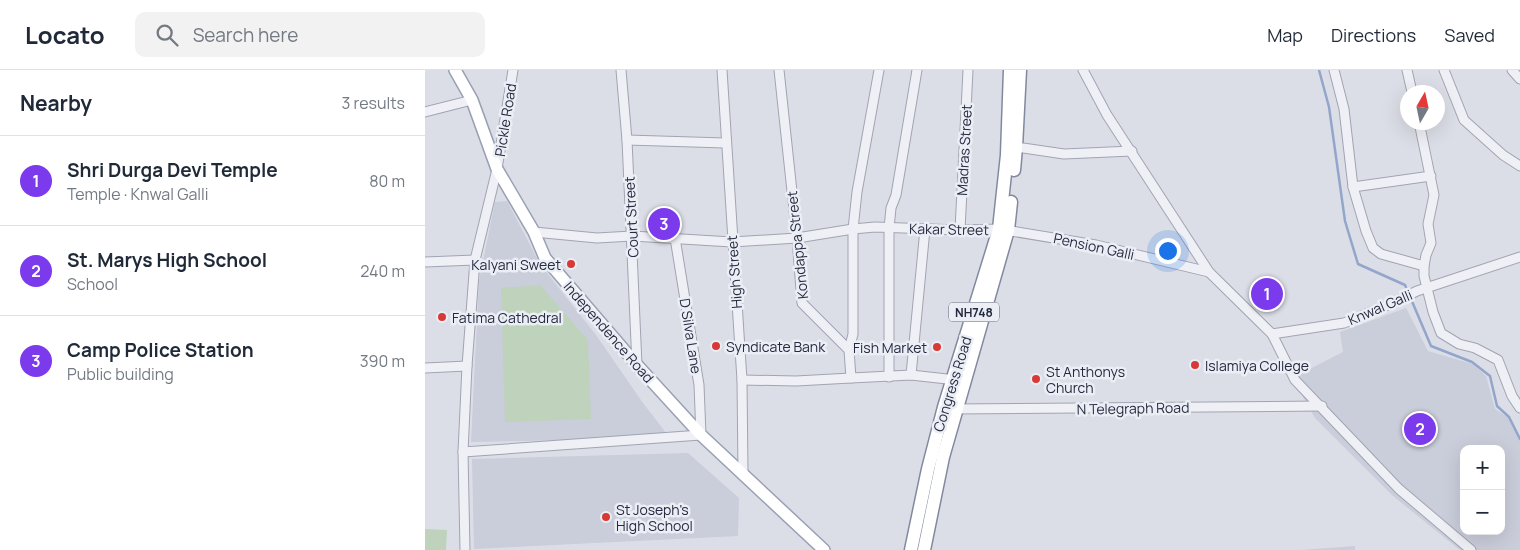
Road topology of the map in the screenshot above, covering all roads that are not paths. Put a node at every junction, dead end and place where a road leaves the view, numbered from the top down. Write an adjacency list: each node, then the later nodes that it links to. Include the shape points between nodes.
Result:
1 (455, 70): 18 (main road, Independence Road)
2 (513, 70): 26 (street, Pickle Road)
3 (621, 70): 21 (street, Court Street)
4 (722, 70): 22 (street, High Street)
5 (779, 70): 37 (street, Kondappa Street)
6 (879, 70): 30 (street)
7 (917, 70): 29 (street)
8 (968, 70): 33 (street, Madras Street)
9 (1011, 70): 32 (highway, Congress Road / NH748)
10 (1020, 70): 23 (highway, Congress Road / NH748)
11 (1083, 70): 24 (street, via 1107,115)
12 (1334, 70): 28 (street, via 1344,109)
13 (1407, 70): 17 (street)
14 (1444, 70): 25 (street, via 1464,120)
15 (1512, 70): 16 (street)
16 (1520, 79)
17 (1410, 85)
18 (472, 100): 19 (street); 26 (main road, Independence Road)
19 (425, 112)
20 (1421, 130): 27 (street)
21 (627, 140): 22 (street); 35 (street, Court Street)
22 (725, 143): 38 (street, High Street)
23 (1016, 147): 24 (street, via 1064,154); 32 (highway, Congress Road / NH748)
24 (1132, 151): 43 (street)
25 (1520, 166)
26 (497, 170): 34 (main road, Independence Road); 40 (street, Pickle Road)
27 (1431, 176): 28 (street); 42 (street, via 1435,194 1429,224 1431,243)
28 (1353, 187): 42 (street, via 1373,248 1381,254)
29 (889, 228): 30 (street, Kakar Street); 31 (street, Kakar Street); 51 (street)
30 (853, 229): 37 (street, Kakar Street); 46 (street, via 853,334)
31 (925, 229): 33 (street, Kakar Street); 50 (street)
32 (1004, 229): 33 (street, Kakar Street); 43 (street, Pension Galli, via 1096,245); 54 (highway, Congress Road / NH748)
33 (960, 230)
34 (534, 232): 35 (street, Kakar Street, via 597,238); 47 (main road, Independence Road, via 545,258)
35 (632, 236): 36 (street, Kakar Street); 47 (street, Court Street)
36 (675, 238): 38 (street, Kakar Street); 58 (street, D Silva Lane, via 699,385)
37 (797, 238): 38 (street, Kakar Street); 46 (street, Kondappa Street, via 802,304)
38 (732, 242): 53 (street, High Street)
39 (1520, 257): 44 (street, Knwal Galli)
40 (475, 260): 41 (street); 48 (street, Pickle Road)
41 (425, 262)
42 (1424, 266): 44 (street)
43 (1209, 272): 45 (street)
44 (1427, 288): 45 (street, Knwal Galli, via 1344,323); 57 (street, via 1441,333 1498,360)
45 (1272, 334): 55 (street, via 1295,380)
46 (849, 350): 52 (street)
47 (637, 365): 58 (main road, Independence Road)
48 (467, 366): 49 (street); 59 (street, Pickle Road)
49 (425, 368)
50 (911, 375): 51 (street); 54 (street)
51 (889, 377): 52 (street)
52 (851, 378): 53 (street)
53 (742, 380): 60 (street, High Street)
54 (959, 380): 56 (highway, Congress Road / NH748)
55 (1321, 406): 56 (street, N Telegraph Road); 65 (street, via 1399,489)
56 (950, 408): 63 (highway, Congress Road / NH748, via 928,469); 64 (highway, Congress Road / NH748)
57 (1520, 408)
58 (701, 435): 59 (street); 60 (main road, Independence Road)
59 (463, 452): 61 (street, Pickle Road)
60 (743, 473): 62 (main road, Independence Road)
61 (465, 550)
62 (824, 550)
63 (911, 550)
64 (924, 550)
65 (1471, 550)

